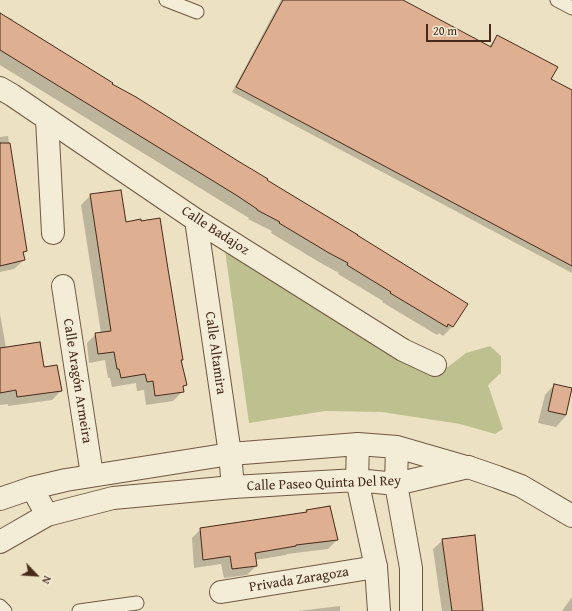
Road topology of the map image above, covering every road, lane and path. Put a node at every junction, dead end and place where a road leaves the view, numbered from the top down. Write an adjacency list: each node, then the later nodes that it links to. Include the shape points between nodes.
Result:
1 (166, 0): 4 (lane)
2 (557, 0): 3 (lane)
3 (572, 8)
4 (197, 12)
5 (0, 88): 6 (street, Calle Badajoz)
6 (47, 119): 7 (street, Calle Badajoz); 8 (street)
7 (196, 220): 10 (street, Calle Badajoz, via 404,350); 13 (street, Calle Altamira)
8 (53, 233)
9 (62, 286): 15 (street, Calle Aragón Armeira)
10 (435, 365)
11 (358, 444): 12 (street); 13 (street); 16 (street)
12 (397, 447): 14 (street); 17 (street)
13 (230, 454): 15 (street); 18 (street, Calle Altamira)
14 (468, 467): 17 (street, Calle Paseo Quinta Del Rey); 22 (street, via 521,486)
15 (92, 475): 19 (street)
16 (357, 480): 17 (street, Calle Paseo Quinta Del Rey); 18 (street, Calle Paseo Quinta Del Rey); 24 (street)
17 (396, 484): 31 (street, via 411,568)
18 (233, 487): 21 (street, Calle Paseo Quinta Del Rey, via 113,498)
19 (32, 488): 20 (street); 21 (street)
20 (0, 499)
21 (47, 516): 23 (street, Calle Paseo Quinta Del Rey)
22 (572, 516)
23 (0, 542)
24 (376, 567): 25 (street, Privada Zaragoza); 30 (street)
25 (221, 592)
26 (137, 604): 29 (lane)
27 (0, 606): 28 (lane)
28 (5, 611)
29 (79, 611)
30 (379, 611)
31 (411, 611)

